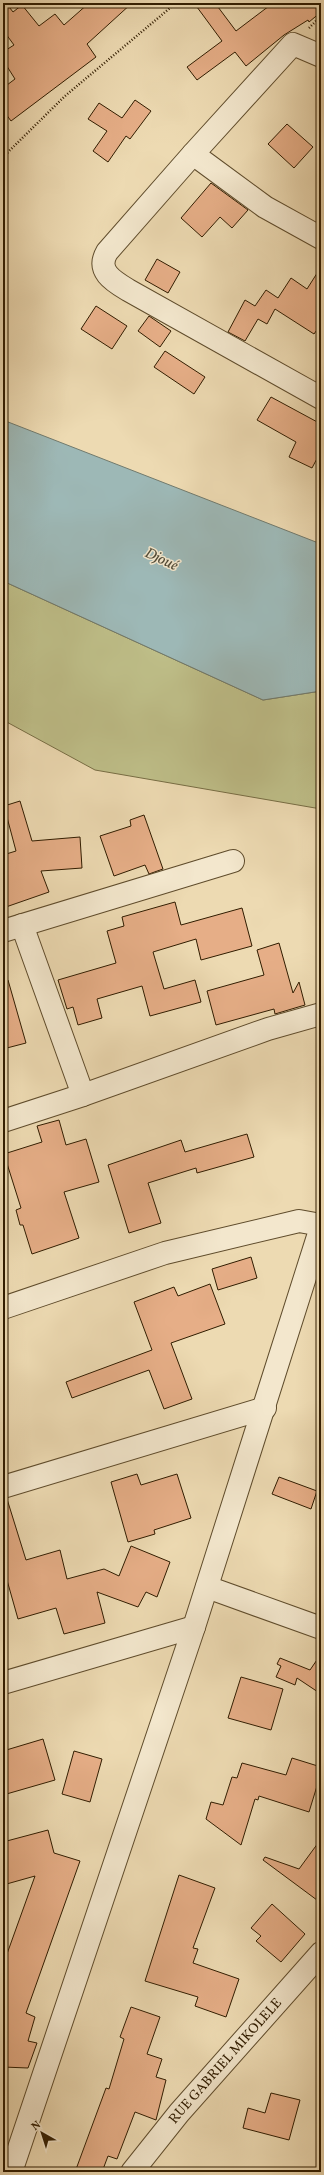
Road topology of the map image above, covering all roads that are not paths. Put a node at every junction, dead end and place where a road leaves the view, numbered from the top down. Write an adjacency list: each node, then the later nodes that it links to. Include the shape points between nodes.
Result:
1 (321, 56): 2 (street, via 293,44)
2 (193, 154): 3 (street, via 265,207); 4 (street, via 107,252 102,267 111,279 128,290)
3 (321, 238)
4 (321, 398)
5 (233, 861): 6 (street)
6 (12, 928): 8 (street)
7 (321, 1014): 8 (street, via 268,1029)
8 (83, 1095): 9 (street)
9 (3, 1121)
10 (321, 1226): 11 (street, via 298,1220 165,1253); 12 (street)
11 (3, 1308)
12 (265, 1408): 13 (street); 14 (street)
13 (3, 1488)
14 (207, 1587): 15 (street); 16 (street)
15 (194, 1627): 17 (street); 19 (street)
16 (321, 1628)
17 (3, 1683)
18 (321, 1953): 20 (street, RUE GABRIEL MIKOLELE, via 179,2113)
19 (8, 2157)
20 (132, 2172)

